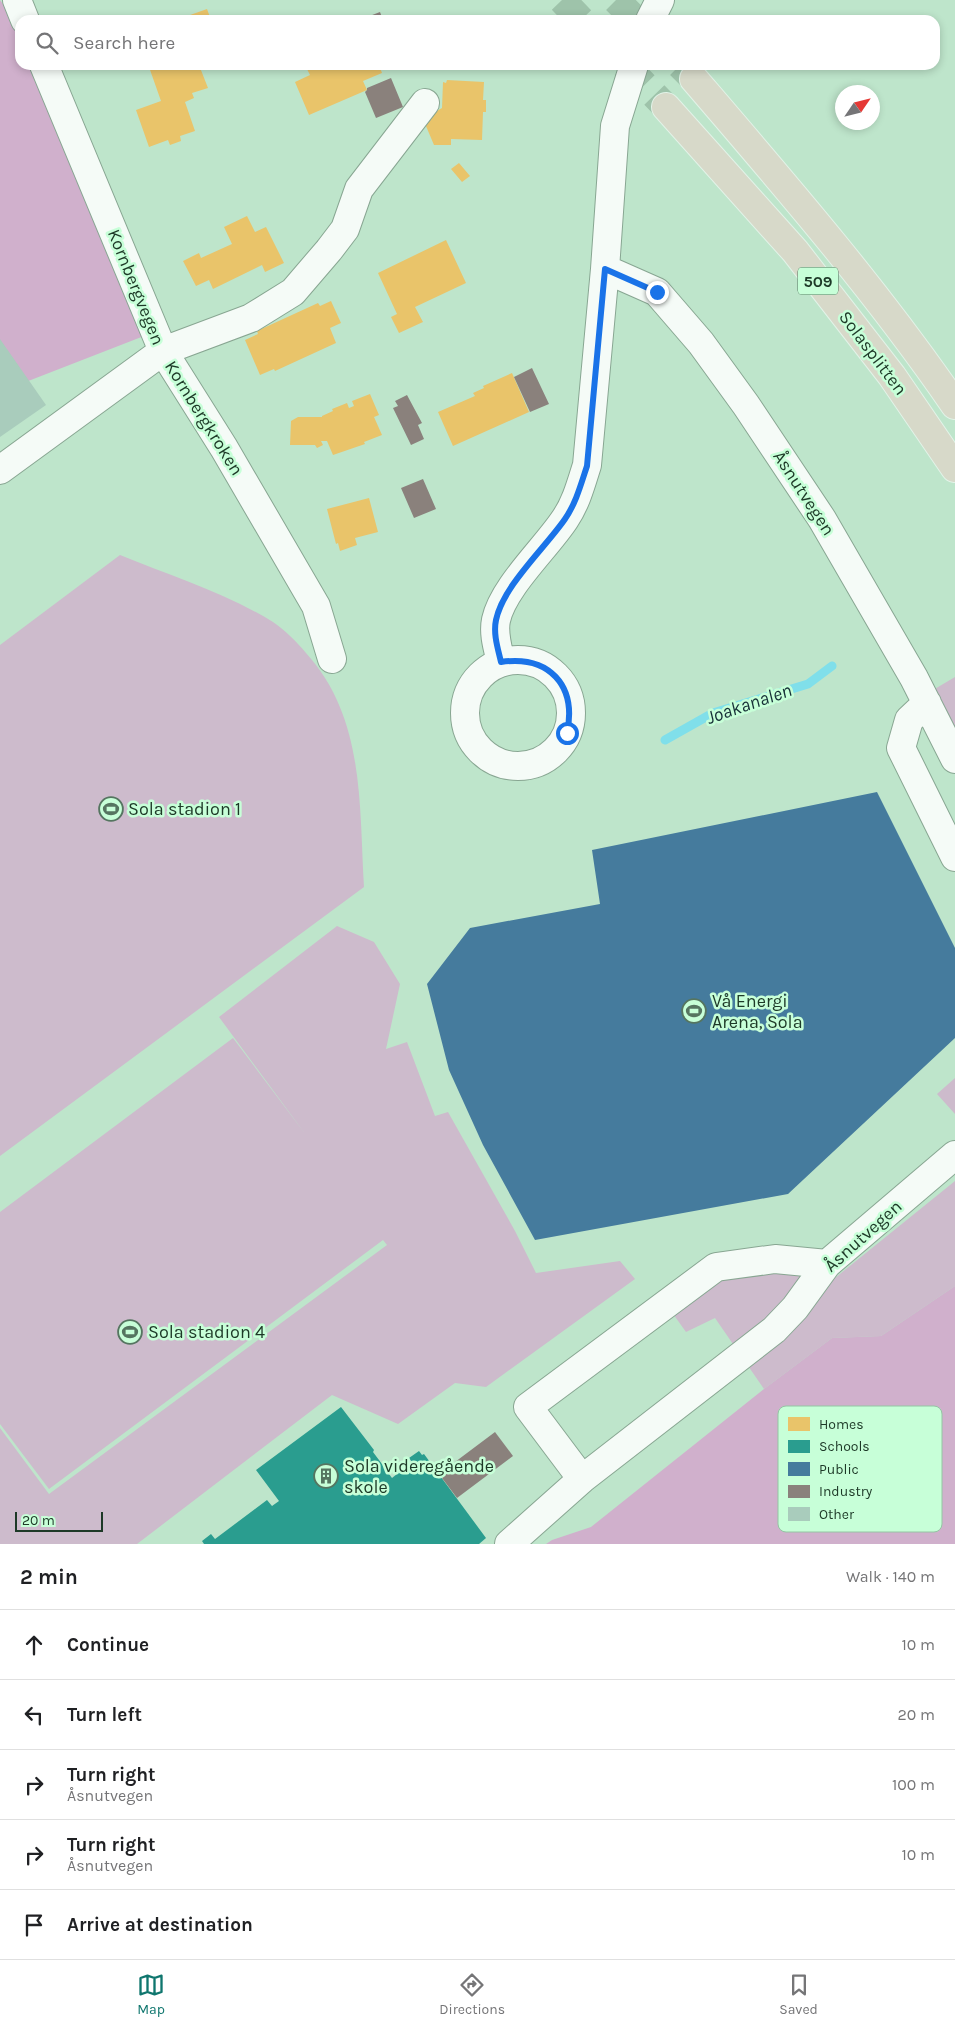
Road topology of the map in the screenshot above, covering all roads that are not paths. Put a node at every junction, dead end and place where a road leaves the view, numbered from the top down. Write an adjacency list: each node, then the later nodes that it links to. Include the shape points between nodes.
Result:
1 (16, 0): 3 (street)
2 (660, 0): 4 (street)
3 (23, 15)
4 (652, 15)
5 (46, 70): 11 (street, Kornbergvegen)
6 (632, 70): 10 (street, via 615,126)
7 (694, 79): 12 (highway, Solasplitten / 509, via 821,227 920,354)
8 (425, 104): 11 (street, Kornbergkroken, via 359,190 344,228 330,250 293,292 251,318)
9 (666, 107): 13 (highway, Solasplitten / 509, via 795,251 892,376)
10 (605, 269): 16 (street, via 587,466 579,493 566,518 500,607 496,643); 17 (street, Åsnutvegen, via 657,292 701,343 746,404 822,519)
11 (163, 351): 14 (street, Kornbergvegen); 15 (street, Kornbergkroken, via 316,606)
12 (955, 406)
13 (955, 468)
14 (0, 470)
15 (332, 659)
16 (501, 662)
17 (927, 704): 18 (street, Åsnutvegen); 19 (street, via 909,720 901,748)
18 (955, 759)
19 (955, 857)
20 (955, 1155): 21 (street, Åsnutvegen)
21 (827, 1264): 22 (street, Åsnutvegen, via 795,1308 774,1330); 22 (street, via 775,1259 716,1267 528,1407)
22 (582, 1479): 23 (street, Åsnutvegen)
23 (509, 1544)

